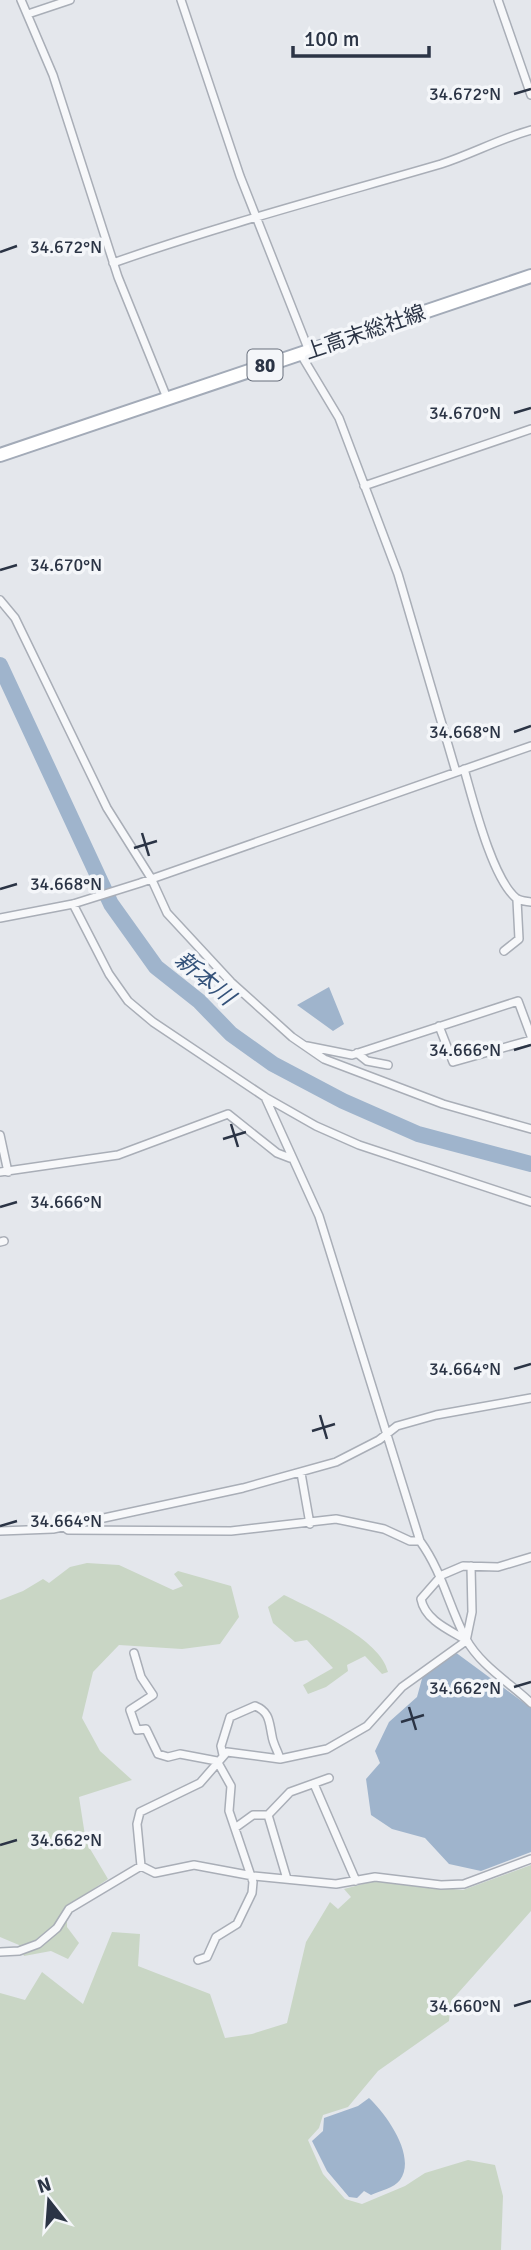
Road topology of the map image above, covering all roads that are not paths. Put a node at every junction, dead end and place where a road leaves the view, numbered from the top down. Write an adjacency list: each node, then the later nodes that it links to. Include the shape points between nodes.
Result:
1 (21, 0): 5 (street)
2 (69, 0): 5 (street)
3 (181, 0): 8 (street)
4 (498, 0): 6 (street)
5 (28, 15): 9 (street, via 53,75)
6 (531, 95)
7 (531, 131): 8 (street, via 500,138 444,163)
8 (257, 217): 9 (street); 11 (street)
9 (113, 264): 12 (street)
10 (531, 276): 11 (main road, 上高末総社線 / 80)
11 (305, 352): 12 (main road, 上高末総社線 / 80); 15 (street, via 339,418)
12 (167, 398): 14 (main road, 上高末総社線 / 80)
13 (531, 429): 15 (street)
14 (0, 455)
15 (364, 486): 18 (street, via 398,574)
16 (0, 600): 19 (street, via 37,660 107,808)
17 (531, 746): 18 (street)
18 (460, 771): 19 (street); 20 (street, via 488,847)
19 (151, 878): 22 (street); 27 (street, via 167,913 199,949 261,1011)
20 (517, 900): 21 (street); 24 (street, via 519,939)
21 (531, 902)
22 (77, 903): 23 (street); 30 (street, via 109,974 128,1001)
23 (0, 918)
24 (504, 951)
25 (439, 1026): 26 (street, via 453,1062); 26 (street, via 518,1001); 28 (street)
26 (531, 1038)
27 (305, 1046): 28 (street); 31 (street, via 358,1073)
28 (357, 1054): 29 (street)
29 (388, 1065)
30 (265, 1097): 33 (street); 35 (street, via 359,1145)
31 (531, 1129)
32 (0, 1135): 34 (street)
33 (290, 1158): 34 (street, via 228,1114 118,1155); 37 (street, via 319,1216)
34 (4, 1172)
35 (531, 1202)
36 (531, 1398): 37 (street, via 436,1415)
37 (385, 1434): 38 (street, via 336,1462); 42 (street)
38 (301, 1474): 39 (street); 40 (street)
39 (310, 1524): 40 (street, via 219,1531); 42 (street, via 336,1519)
40 (64, 1527): 41 (street)
41 (0, 1531)
42 (419, 1541): 45 (street)
43 (531, 1557): 44 (street, via 498,1567)
44 (471, 1566): 45 (street); 46 (street, via 472,1620)
45 (442, 1575): 46 (street); 46 (street, via 421,1599 422,1606)
46 (466, 1641): 48 (street); 50 (street, via 402,1688 350,1738 312,1754)
47 (134, 1653): 49 (street, via 141,1678 153,1695 130,1710 137,1730 146,1729 158,1755)
48 (531, 1703)
49 (220, 1758): 50 (street, via 227,1752); 50 (street, via 230,1717 255,1706 270,1718); 54 (street, via 231,1786 229,1811); 56 (street, via 200,1783 140,1812)
50 (280, 1759)
51 (329, 1778): 52 (street)
52 (314, 1784): 53 (street, via 290,1792); 59 (street)
53 (268, 1815): 54 (street, via 253,1815); 58 (street)
54 (235, 1828): 57 (street)
55 (531, 1859): 59 (street, via 464,1884 375,1877)
56 (141, 1866): 57 (street, via 155,1873 194,1865); 60 (street, via 69,1909 38,1944)
57 (253, 1876): 58 (street); 61 (street, via 252,1893 237,1924 216,1937 207,1956)
58 (287, 1879): 59 (street, via 336,1884)
59 (356, 1881)
60 (0, 1952)
61 (198, 1960)

